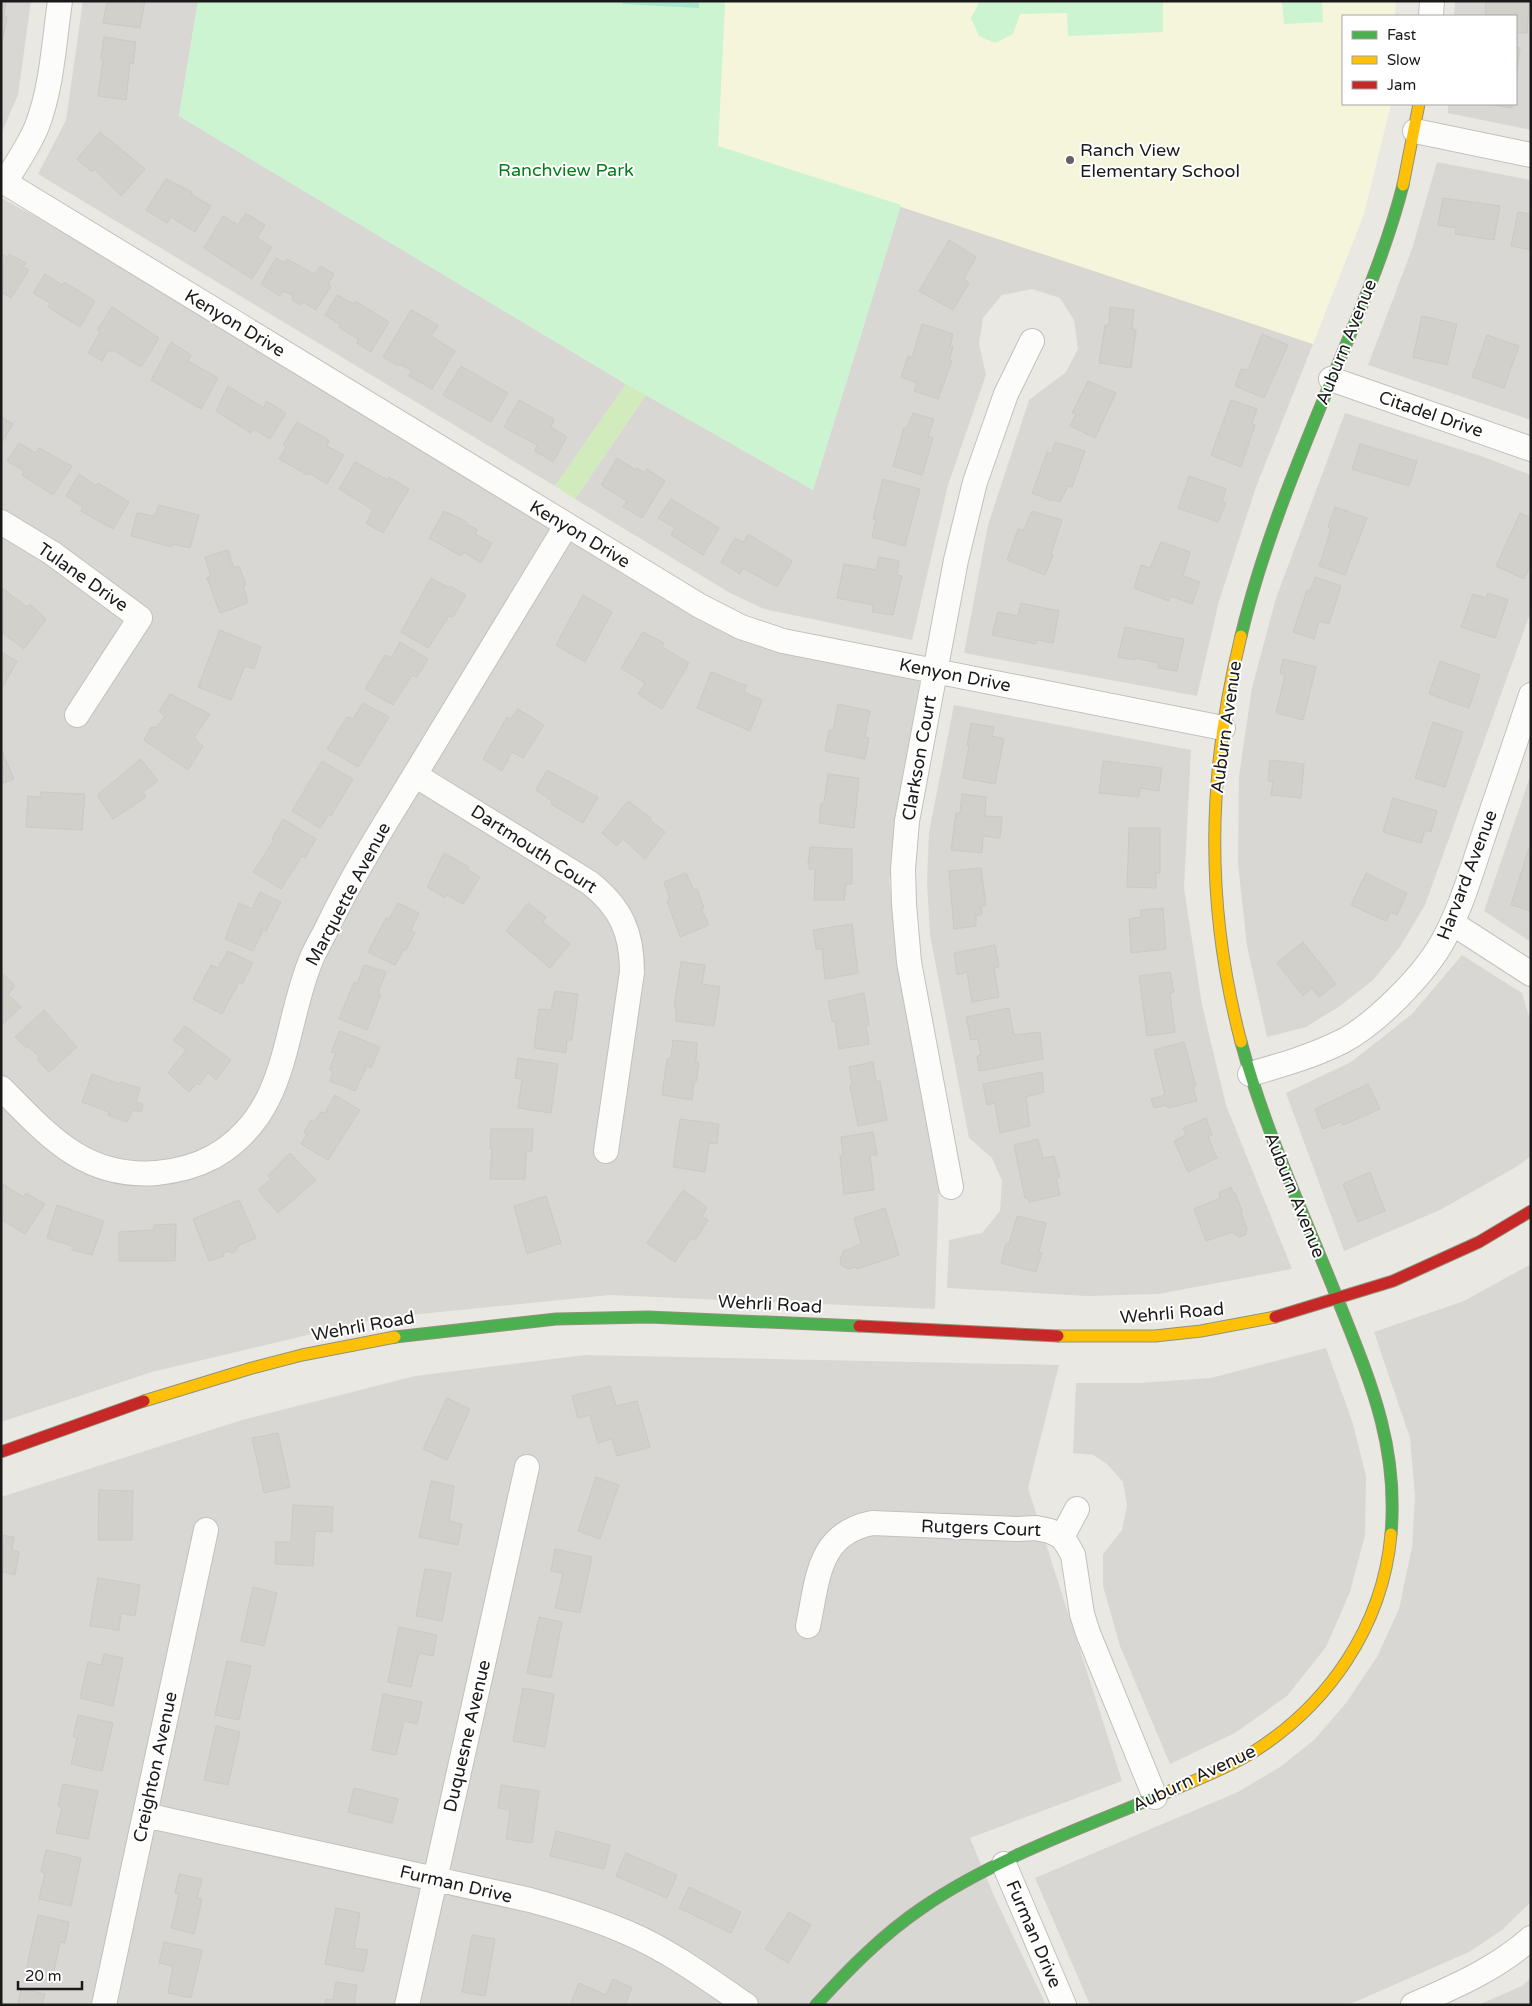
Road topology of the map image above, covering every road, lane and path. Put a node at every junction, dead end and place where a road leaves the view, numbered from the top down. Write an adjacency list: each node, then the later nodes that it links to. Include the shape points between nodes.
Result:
1 (60, 1): 7 (street, via 47,93 37,125)
2 (1432, 1): 3 (street)
3 (1430, 15)
4 (1419, 105): 5 (street, Auburn Avenue)
5 (1415, 131): 6 (street); 9 (street, Auburn Avenue, via 1391,228)
6 (1531, 155)
7 (3, 181): 12 (street, Kenyon Drive)
8 (1032, 340): 13 (street, Clarkson Court, via 1006,394 975,482)
9 (1331, 379): 10 (street, Citadel Drive); 16 (street, Auburn Avenue, via 1261,565 1234,664)
10 (1531, 449)
11 (1, 522): 15 (street, Tulane Drive, via 52,553 140,618)
12 (566, 526): 13 (street, Kenyon Drive, via 741,627 783,641); 17 (street, Marquette Avenue)
13 (934, 672): 16 (street, Kenyon Drive); 23 (street, Clarkson Court, via 907,821 904,904 909,962)
14 (1531, 695): 18 (street, Harvard Avenue)
15 (77, 716)
16 (1223, 728): 20 (street, Auburn Avenue, via 1216,781 1214,837 1217,896 1233,1008)
17 (415, 775): 21 (street, Marquette Avenue, via 336,910 309,964 272,1092 253,1123 216,1155 176,1171 137,1174 106,1169 68,1151 49,1137); 22 (street, Dartmouth Court, via 590,883 604,894 618,913 630,939 632,972)
18 (1452, 923): 19 (street); 20 (street, Harvard Avenue, via 1427,965 1368,1023 1344,1040 1307,1058)
19 (1531, 974)
20 (1250, 1074): 25 (street, Auburn Avenue)
21 (1, 1088)
22 (606, 1152)
23 (951, 1187)
24 (1531, 1211): 25 (street, Wehrli Road, via 1444,1259 1393,1281)
25 (1337, 1299): 26 (street, Wehrli Road, via 1283,1316 1154,1336 1037,1336 648,1317 500,1324 400,1336 302,1355 141,1402); 32 (street, Auburn Avenue, via 1377,1401 1391,1465 1392,1536 1378,1600 1342,1672 1306,1712 1251,1754)
26 (1, 1452)
27 (526, 1467): 35 (street, Duquesne Avenue)
28 (1077, 1509): 30 (street)
29 (206, 1530): 33 (street, Creighton Avenue)
30 (1062, 1537): 31 (street, Rutgers Court, via 1036,1528 872,1523 858,1526 836,1539 824,1555); 32 (street, Rutgers Court, via 1073,1555 1088,1633)
31 (808, 1626)
32 (1155, 1797): 34 (street, Auburn Avenue)
33 (145, 1815): 35 (street, Furman Drive); 37 (street, Creighton Avenue)
34 (1004, 1864): 40 (street, Auburn Avenue, via 962,1884 890,1931 849,1968); 41 (street, Furman Drive)
35 (435, 1879): 38 (street, Duquesne Avenue); 39 (street, Furman Drive, via 539,1902 629,1933 670,1954)
36 (1531, 1938): 42 (street, via 1482,1974)
37 (104, 2005)
38 (408, 2005)
39 (746, 2005)
40 (816, 2005)
41 (1064, 2005)
42 (1413, 2005)

